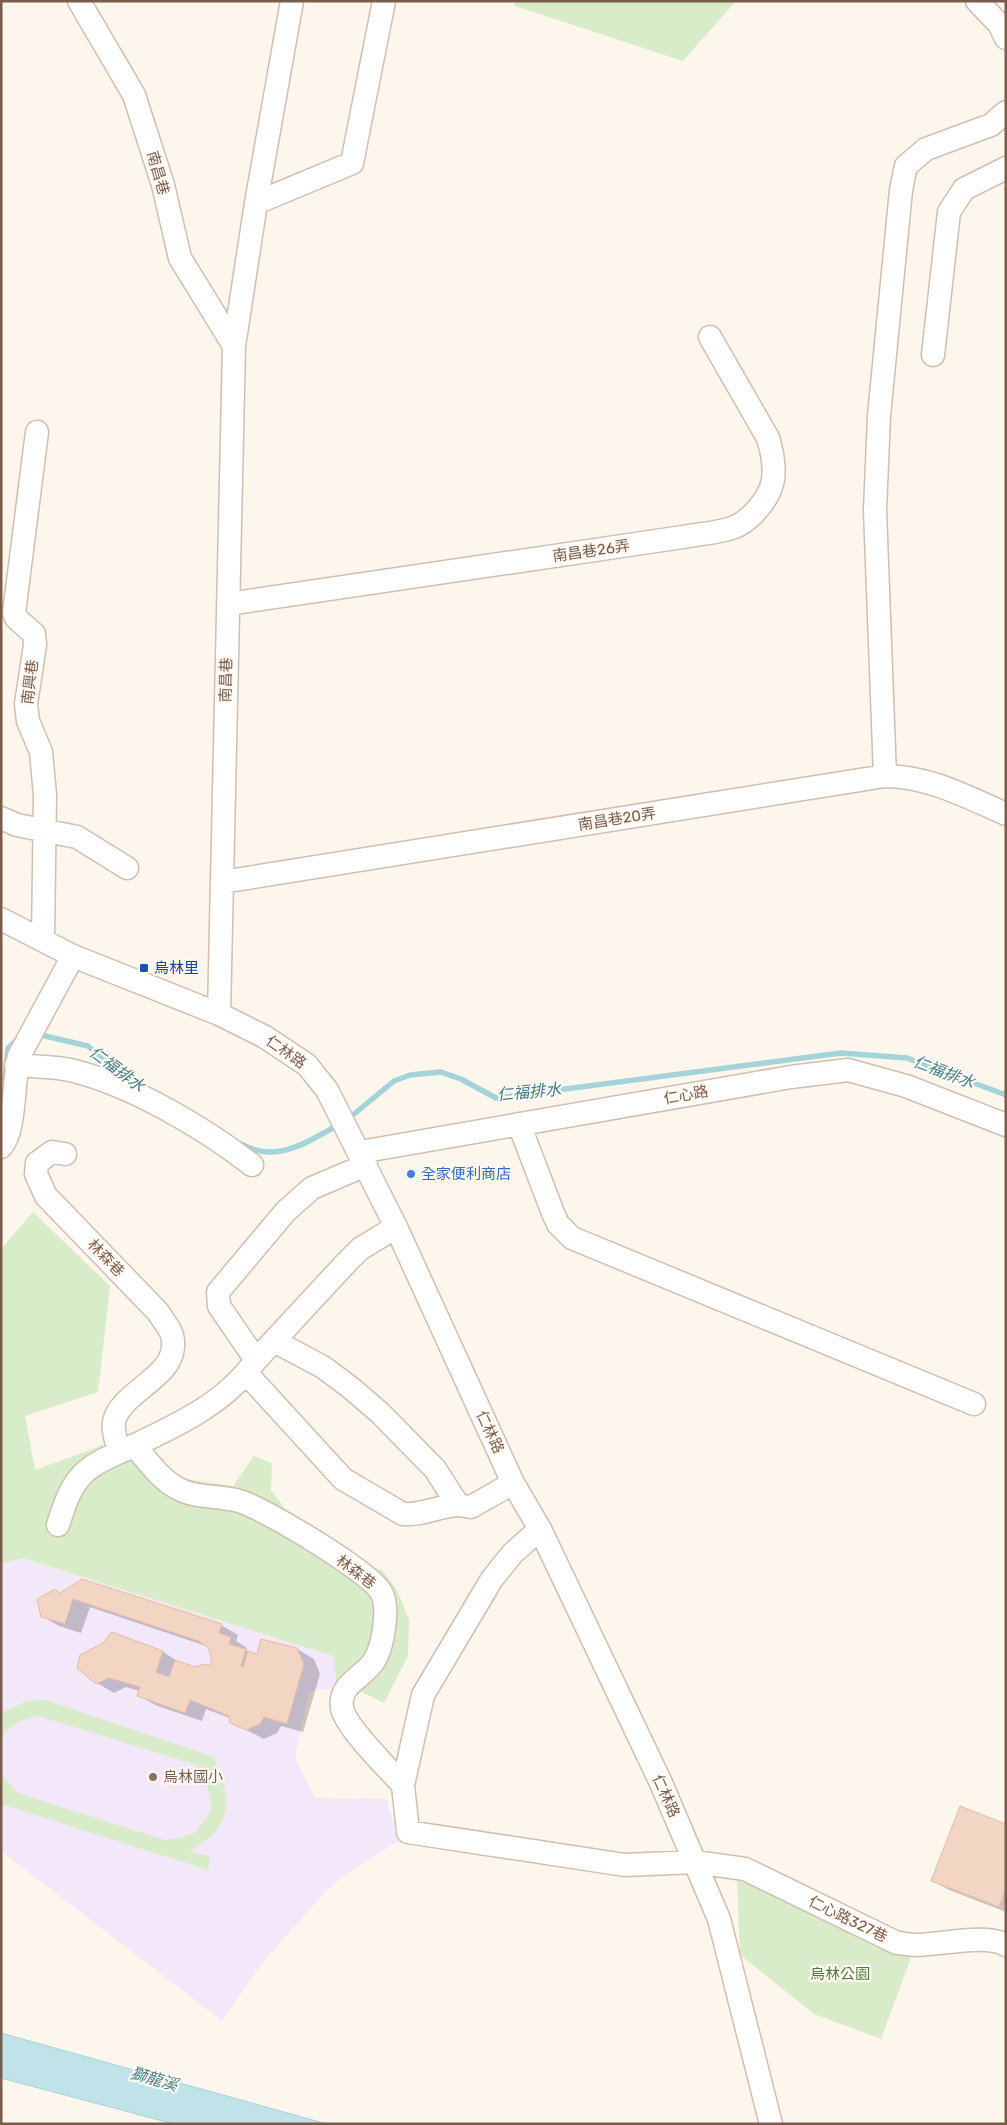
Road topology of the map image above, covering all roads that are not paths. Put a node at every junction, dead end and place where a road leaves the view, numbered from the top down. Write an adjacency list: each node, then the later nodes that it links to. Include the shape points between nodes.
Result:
1 (79, 1): 10 (street, 南昌巷, via 134,95 162,185 180,258)
2 (292, 1): 8 (street, 南昌巷)
3 (384, 1): 8 (street, via 352,163)
4 (977, 1): 5 (street, via 999,24)
5 (1006, 38)
6 (1006, 112): 14 (street, via 990,125 926,148 906,166 901,190 879,416 875,510)
7 (1006, 168): 11 (street, via 964,189 949,212)
8 (256, 203): 10 (street, 南昌巷)
9 (710, 337): 13 (street, 南昌巷26弄, via 768,438 773,456 773,480 764,500 751,516 733,528)
10 (234, 346): 13 (street, 南昌巷)
11 (933, 355)
12 (37, 432): 17 (street, 南興巷, via 14,613 34,634 26,704 28,721 41,752)
13 (228, 604): 19 (street, 南昌巷)
14 (885, 776): 15 (street, 南昌巷20弄, via 937,784); 19 (street, 南昌巷20弄)
15 (1006, 814)
16 (1, 818): 17 (street)
17 (44, 830): 18 (street, via 77,837); 21 (street, 南興巷)
18 (127, 868)
19 (222, 882): 23 (street, 南昌巷)
20 (1, 920): 21 (street, 仁林路)
21 (43, 940): 22 (street, 仁林路)
22 (73, 956): 23 (street, 仁林路); 24 (street)
23 (219, 1014): 28 (street, 仁林路, via 265,1037 307,1065 327,1090)
24 (16, 1065): 27 (street, via 10,1134); 30 (street, via 69,1070 123,1089 186,1120)
25 (519, 1124): 26 (street, 仁心路, via 848,1070 906,1086); 28 (street, 仁心路); 34 (street, via 553,1214 572,1238)
26 (1006, 1125)
27 (1, 1147)
28 (359, 1151): 31 (street, 仁林路); 33 (street, via 286,1211 218,1292 219,1306)
29 (65, 1154): 35 (street, 林森巷, via 52,1152 37,1163 36,1174 46,1196 158,1312 172,1334 174,1351 170,1361 128,1400 116,1417 114,1428)
30 (252, 1165)
31 (396, 1227): 32 (street, via 360,1249); 36 (street, 仁林路)
32 (274, 1341): 33 (street); 37 (street, via 323,1368 358,1394 434,1468)
33 (252, 1367): 35 (street, via 197,1414); 37 (street, via 350,1484 403,1514 413,1516 442,1506)
34 (974, 1404)
35 (127, 1449): 38 (street, via 83,1474 70,1491); 40 (street, 林森巷, via 178,1488 196,1495 238,1500 270,1513 364,1575 381,1591 386,1605 385,1626 375,1659 367,1671 347,1684 342,1709 349,1723)
36 (513, 1483): 37 (street, via 471,1507); 39 (street, 仁林路)
37 (458, 1505)
38 (58, 1525)
39 (540, 1529): 40 (street, via 513,1553 492,1579 423,1695); 41 (street, 仁林路, via 662,1783)
40 (402, 1785): 41 (street, 仁心路327巷, via 408,1832 624,1865)
41 (695, 1862): 42 (street, 仁心路327巷, via 745,1868 897,1942 916,1945 986,1940); 43 (street, 仁林路, via 719,1919)
42 (1006, 1945)
43 (771, 2124)

